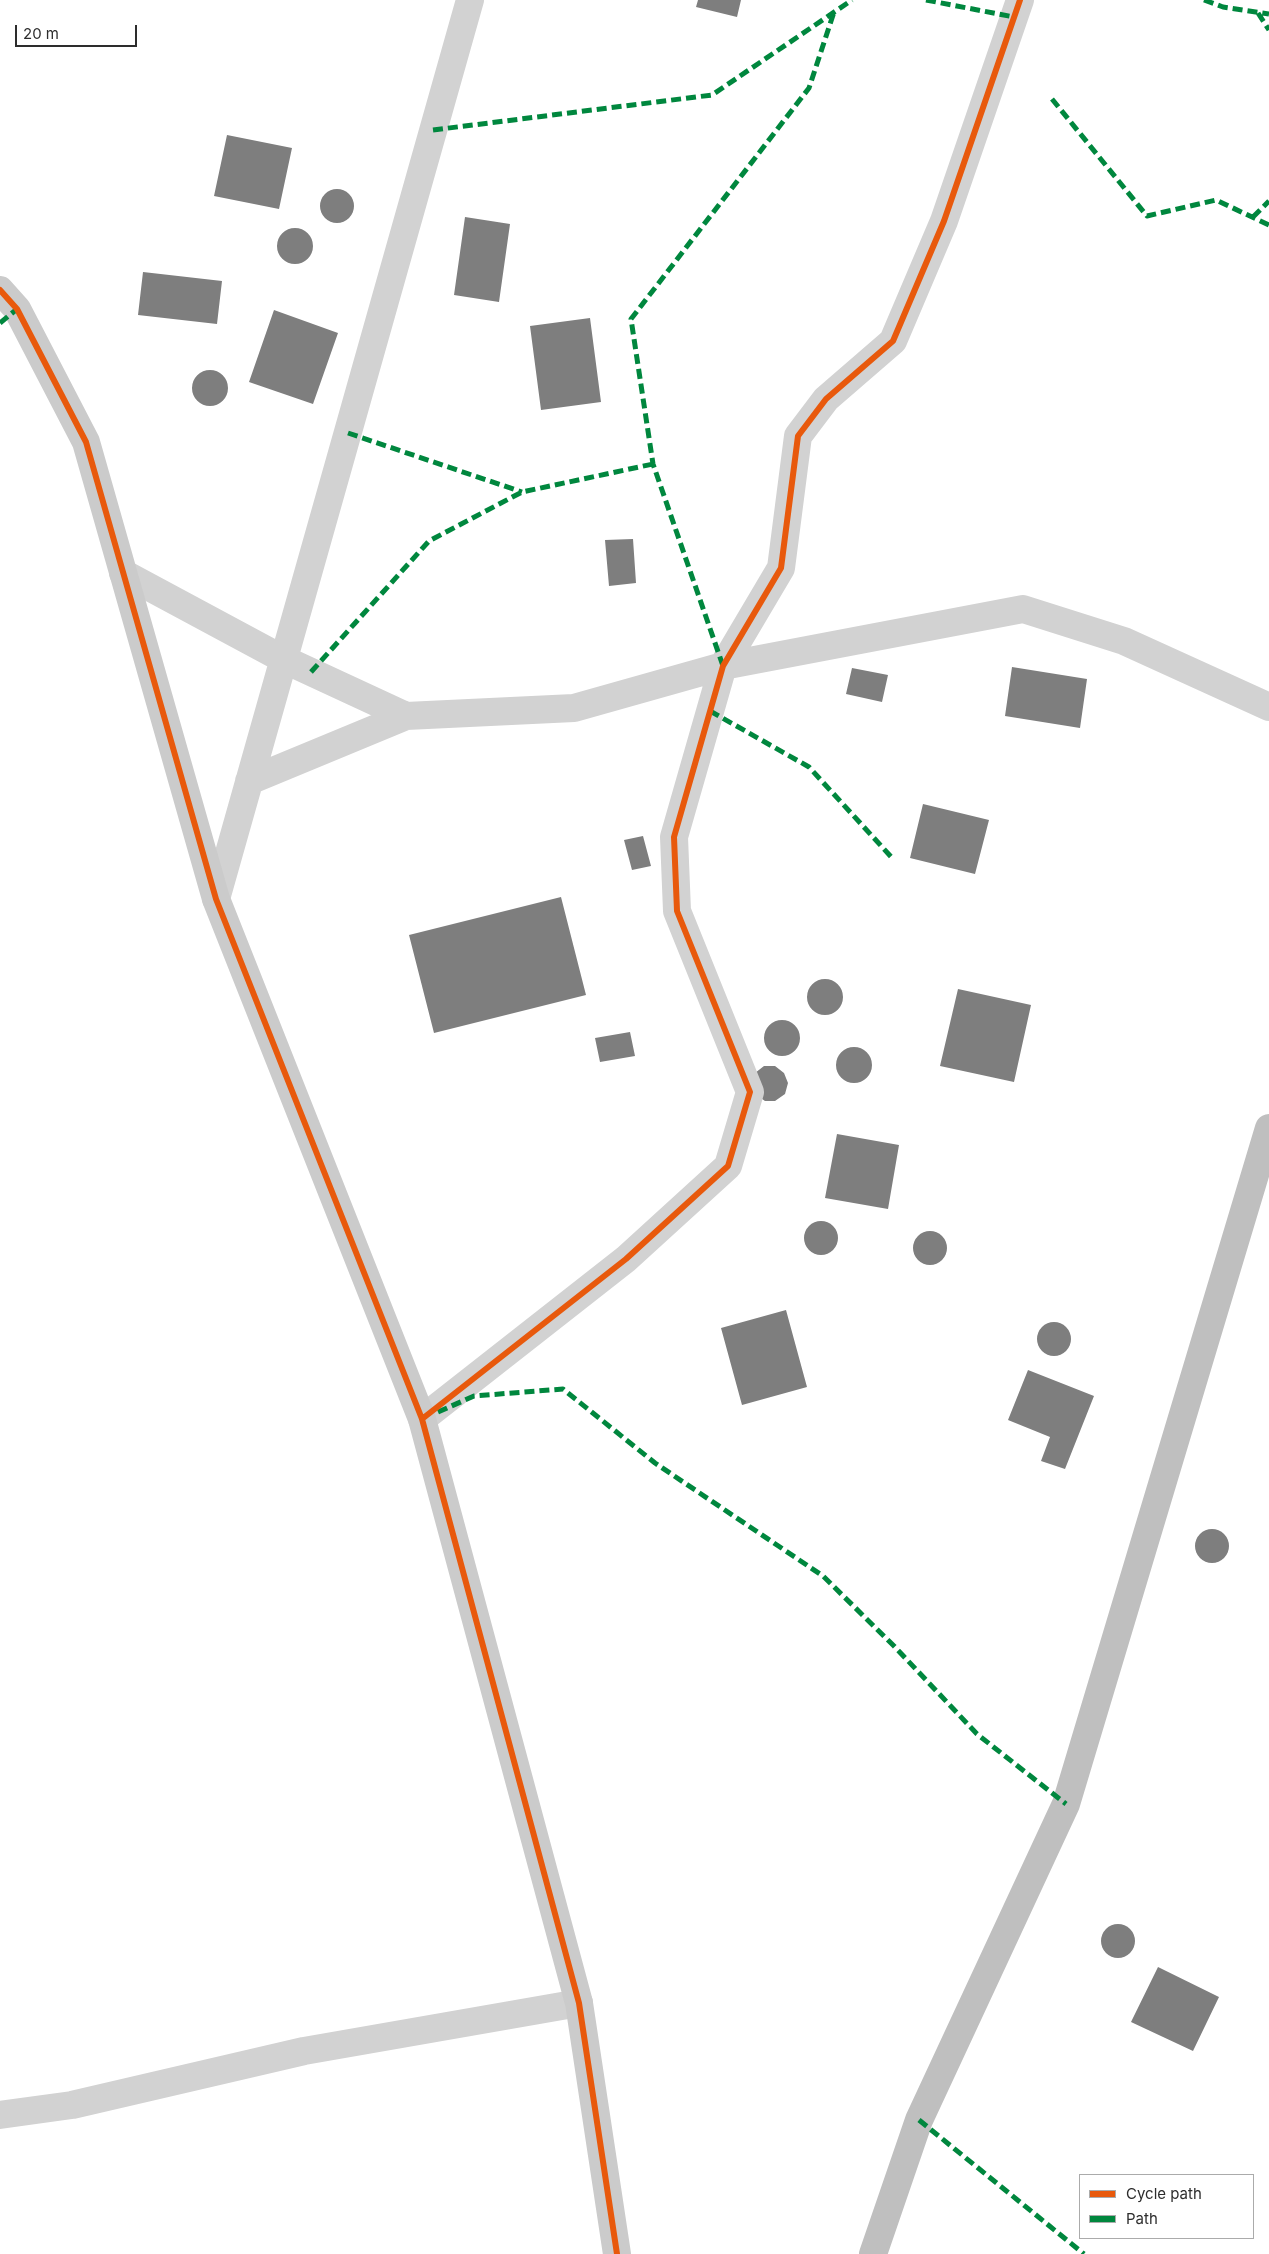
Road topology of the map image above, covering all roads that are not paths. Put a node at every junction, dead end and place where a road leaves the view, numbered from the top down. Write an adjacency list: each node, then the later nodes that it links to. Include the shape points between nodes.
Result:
1 (470, 0): 5 (street)
2 (1020, 0): 6 (street, via 944,221 893,341 826,399 798,436 781,568)
3 (0, 290): 4 (street, via 17,309 86,442)
4 (124, 573): 5 (street); 10 (street)
5 (283, 659): 8 (street); 9 (street)
6 (723, 666): 7 (street, via 1023,609 1124,640); 8 (street, via 574,708); 12 (street, via 674,837 677,911 750,1092 728,1166 626,1260)
7 (1269, 707)
8 (406, 716): 9 (street)
9 (249, 780): 10 (street)
10 (216, 899): 12 (street)
11 (1269, 1128): 16 (highway, via 1066,1804 918,2120)
12 (422, 1419): 13 (street)
13 (579, 2003): 14 (street, via 304,2051 72,2105); 15 (street)
14 (0, 2115)
15 (617, 2254)
16 (873, 2254)

